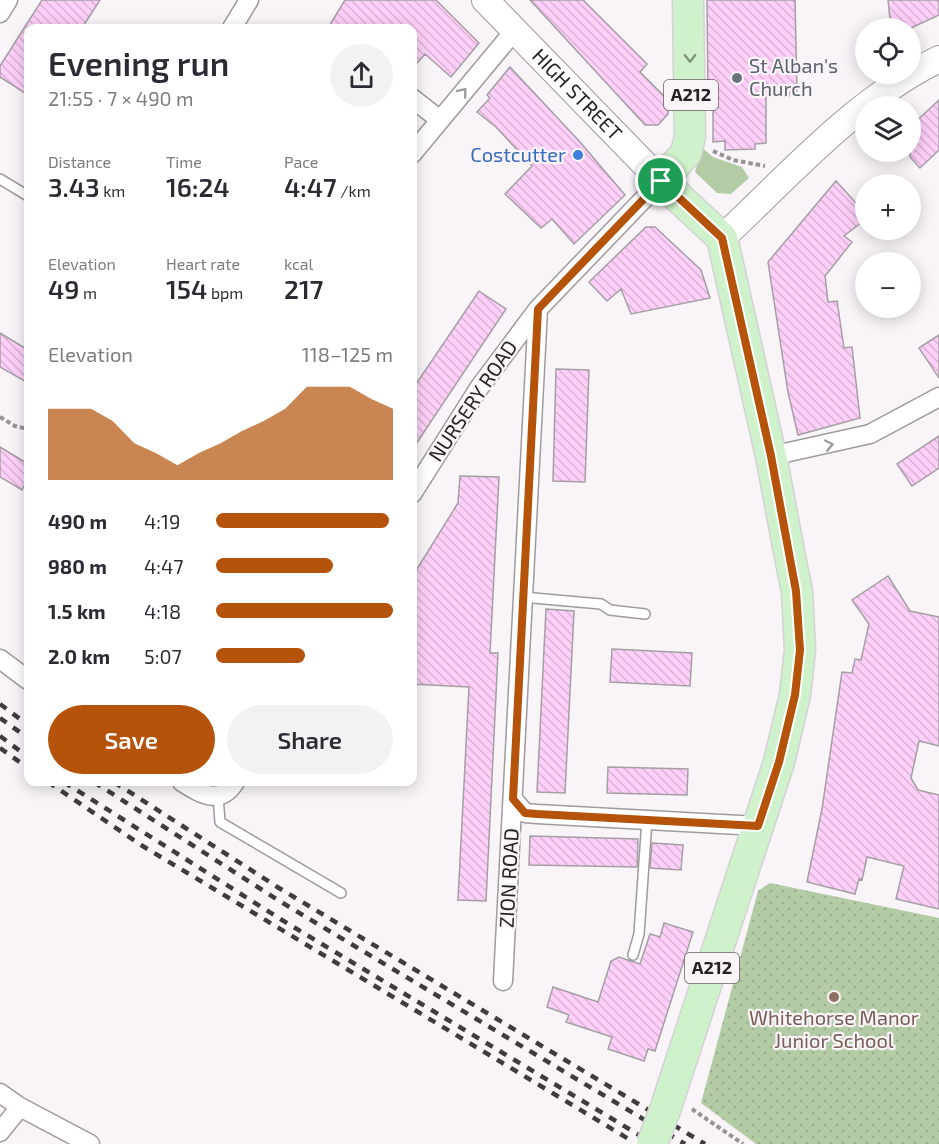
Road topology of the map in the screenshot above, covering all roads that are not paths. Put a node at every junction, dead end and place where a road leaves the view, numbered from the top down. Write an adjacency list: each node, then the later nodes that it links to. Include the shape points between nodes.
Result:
1 (249, 0): 4 (street)
2 (484, 0): 5 (main road, HIGH STREET)
3 (688, 0): 11 (main road, A212, one-way to 11, via 690,136 686,153)
4 (234, 24)
5 (514, 30): 8 (street, one-way to 5); 11 (main road, HIGH STREET)
6 (939, 59): 13 (main road, via 858,110)
7 (417, 102): 8 (street)
8 (440, 120): 9 (street)
9 (417, 148)
10 (0, 179): 12 (lane)
11 (661, 181): 13 (main road, HIGH STREET); 14 (street, NURSERY ROAD)
12 (24, 193)
13 (722, 238): 16 (main road, A212)
14 (538, 309): 17 (street, NURSERY ROAD, via 479,388); 18 (street, ZION ROAD)
15 (939, 397): 16 (street, one-way to 15, via 870,434)
16 (771, 456): 27 (main road, A212, via 796,591 800,650 790,722)
17 (417, 486)
18 (522, 597): 19 (lane, via 601,604 610,610); 25 (street, ZION ROAD)
19 (645, 614)
20 (0, 659): 21 (street)
21 (24, 677)
22 (189, 786): 24 (street)
23 (232, 786): 24 (street)
24 (218, 796): 28 (lane, via 220,822)
25 (513, 799): 26 (street, via 525,813); 30 (street, ZION ROAD)
26 (647, 820): 27 (street); 29 (lane, via 639,934)
27 (758, 826): 35 (main road, A212, bridge)
28 (341, 893)
29 (633, 955)
30 (503, 981)
31 (0, 1093): 32 (street)
32 (20, 1107): 33 (street); 34 (street)
33 (0, 1132)
34 (90, 1144)
35 (652, 1144)

